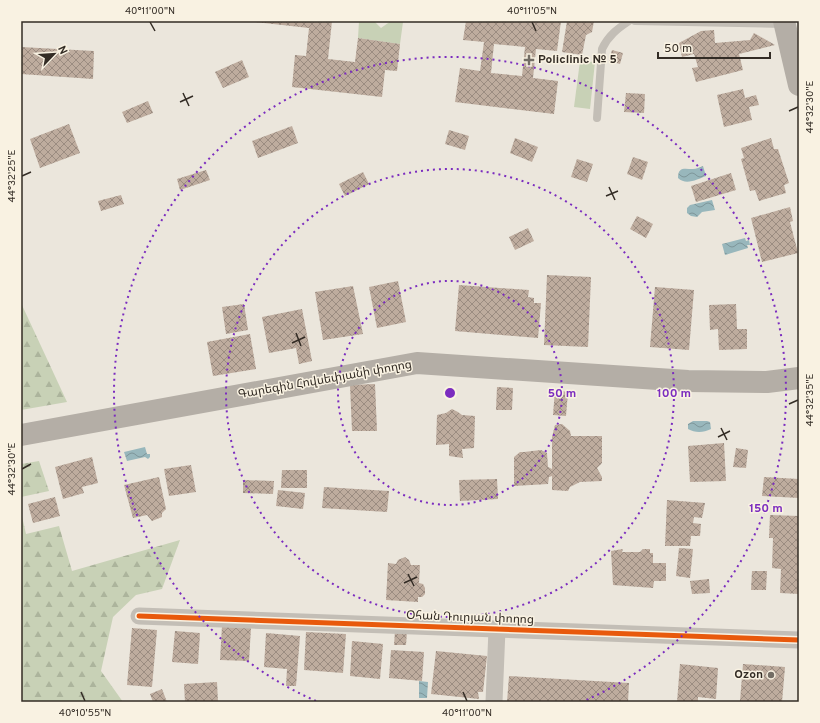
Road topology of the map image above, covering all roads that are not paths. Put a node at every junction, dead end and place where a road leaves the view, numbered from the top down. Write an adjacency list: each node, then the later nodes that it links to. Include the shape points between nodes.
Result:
1 (629, 21): 5 (lane, via 606,40 602,50)
2 (635, 21): 3 (lane)
3 (785, 22): 4 (main road)
4 (799, 85)
5 (597, 118)
6 (799, 378): 7 (main road, Գարեգին Հովսեփյանի փողոց, via 767,382 688,381 417,363)
7 (21, 435)
8 (140, 616): 9 (street, Օհան Դուրյան փողոց)
9 (497, 628): 10 (street, Օհան Դուրյան փողոց); 11 (street)
10 (799, 640)
11 (494, 702)

